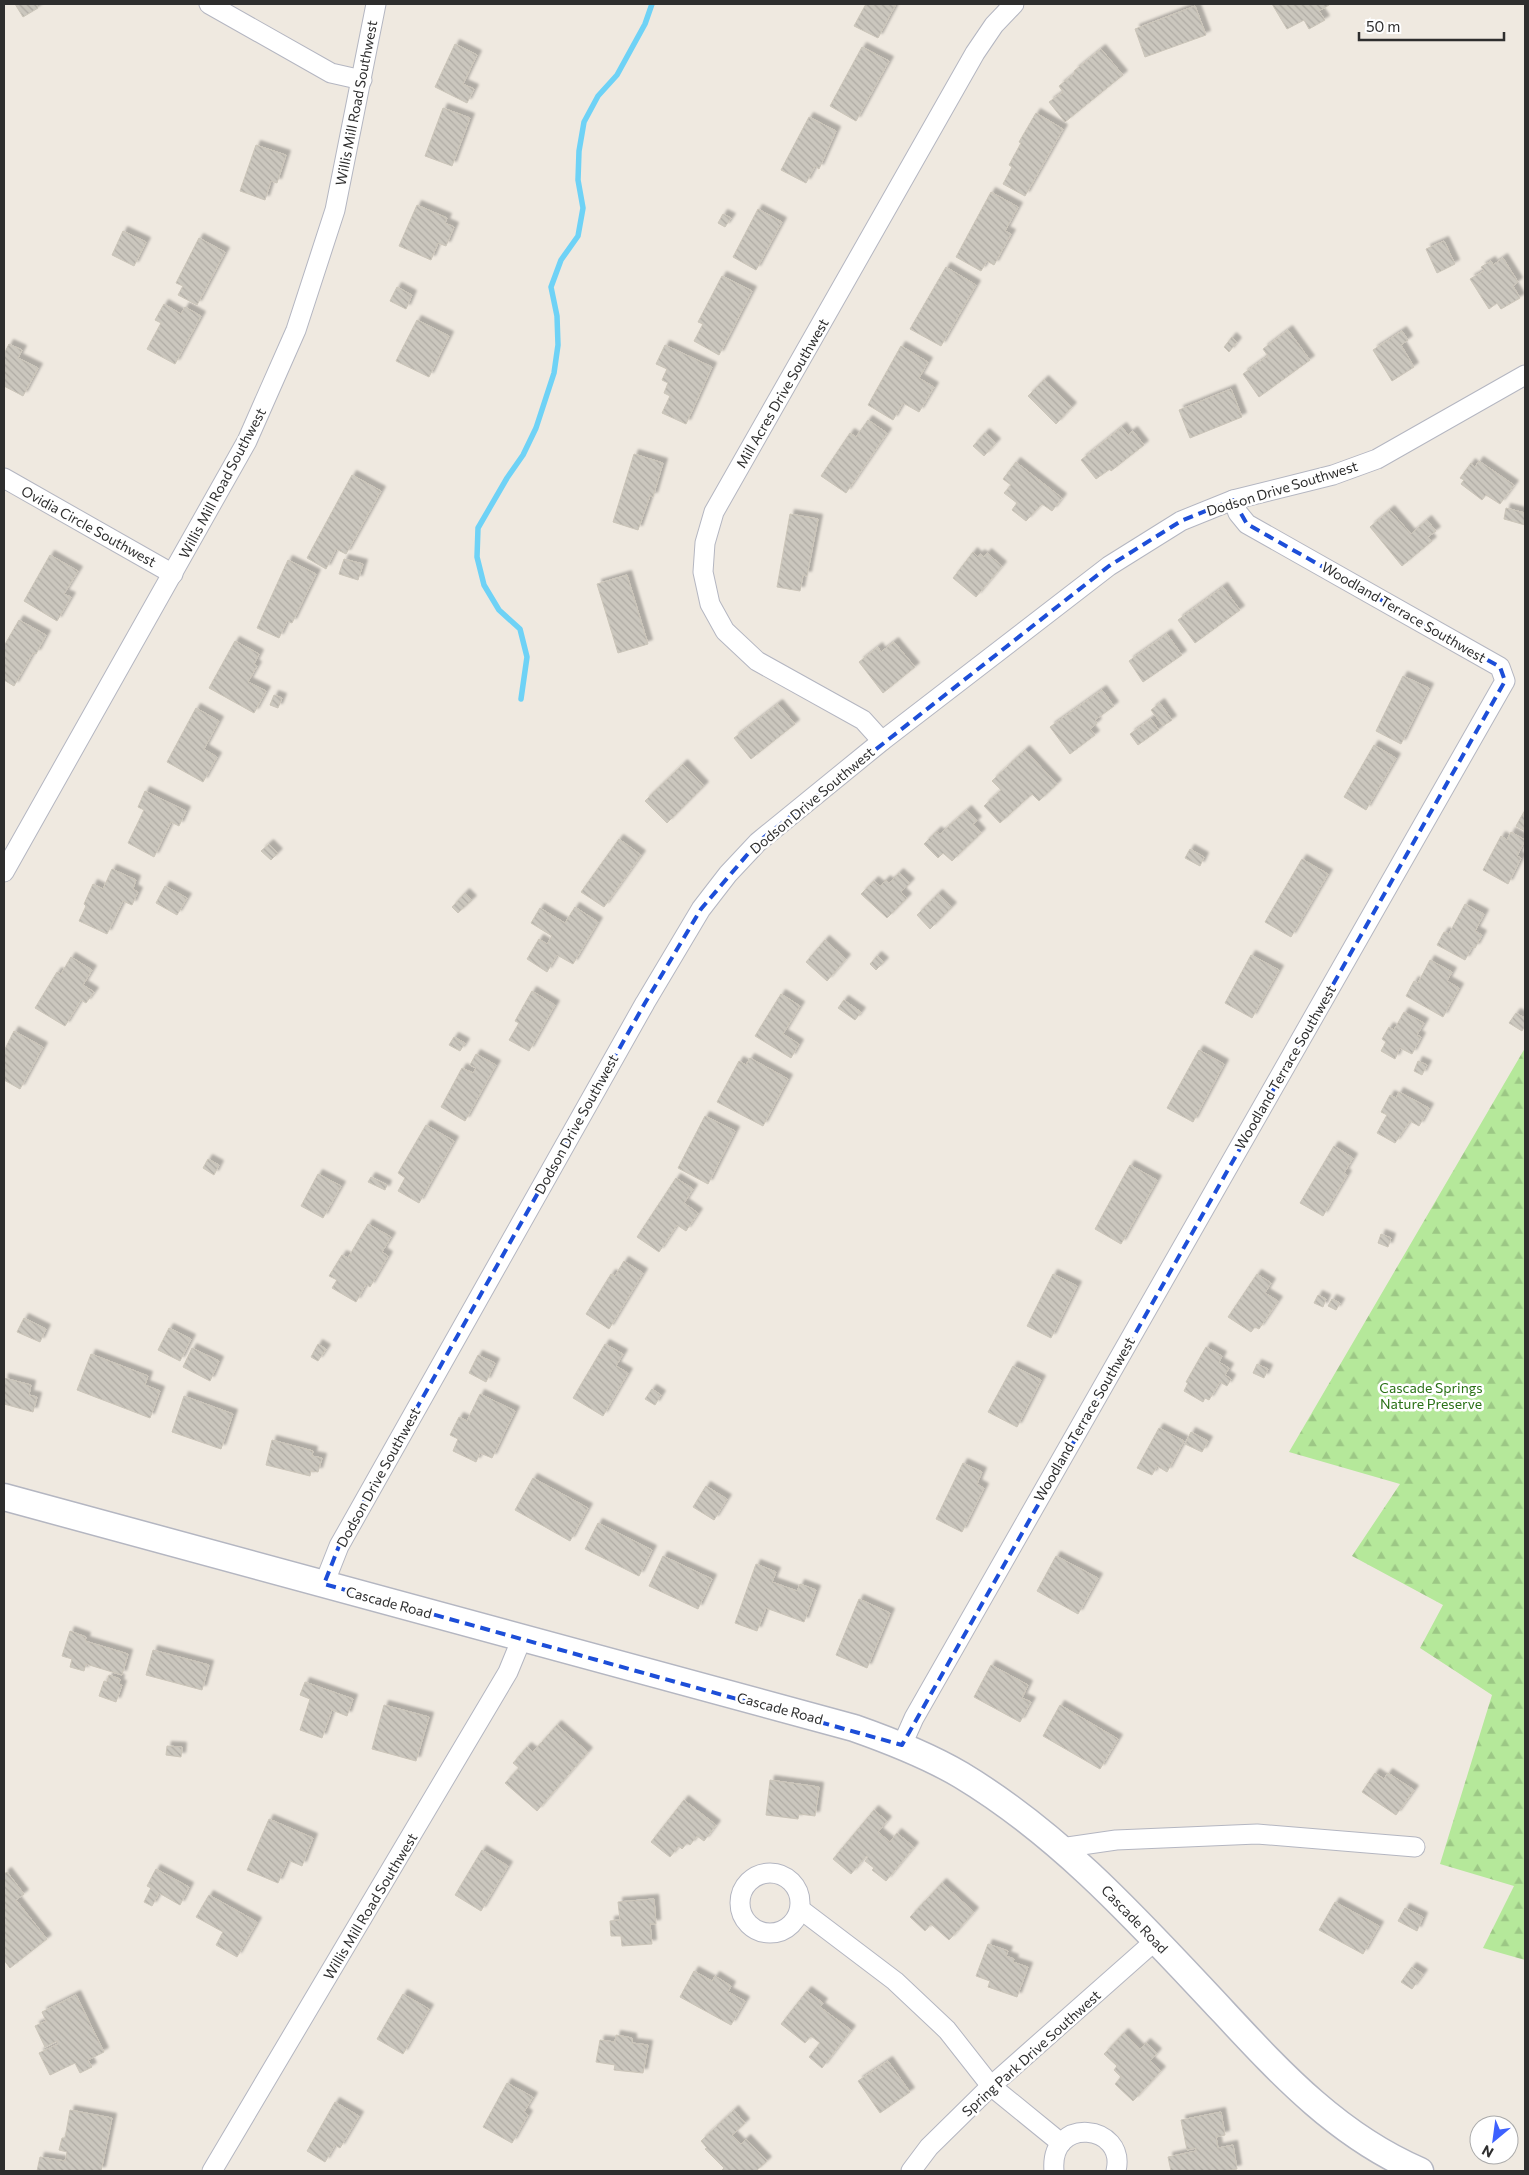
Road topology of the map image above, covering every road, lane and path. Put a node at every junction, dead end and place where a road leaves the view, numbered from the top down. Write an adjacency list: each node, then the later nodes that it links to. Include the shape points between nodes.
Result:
1 (209, 4): 4 (street, via 331,72)
2 (376, 4): 4 (street, Willis Mill Road Southwest)
3 (1014, 4): 9 (street, Mill Acres Drive Southwest, via 994,24 970,62 714,512 704,542 703,572 710,604 725,630 757,661 862,720)
4 (362, 80): 8 (street, Willis Mill Road Southwest, via 335,210 296,330 247,442)
5 (1525, 375): 7 (street, Dodson Drive Southwest, via 1377,458 1333,475)
6 (4, 478): 8 (street, Ovidia Circle Southwest)
7 (1233, 500): 9 (street, Dodson Drive Southwest, via 1181,521 1109,566); 14 (street, Woodland Terrace Southwest, via 1247,524 1500,666 1505,681 914,1718)
8 (173, 574): 10 (street, Willis Mill Road Southwest)
9 (882, 741): 12 (street, Dodson Drive Southwest, via 758,842 702,909 645,1003 338,1546)
10 (4, 872)
11 (4, 1497): 12 (main road, Cascade Road)
12 (324, 1584): 13 (main road, Cascade Road)
13 (522, 1638): 14 (main road, Cascade Road, via 854,1728); 21 (street, Willis Mill Road Southwest, via 508,1672)
14 (902, 1745): 16 (main road, Cascade Road, via 960,1775 1031,1823)
15 (1415, 1847): 16 (street, via 1256,1834 1116,1840)
16 (1061, 1848): 18 (main road, Cascade Road)
17 (800, 1909): 19 (street, via 895,1981 947,2030)
18 (1156, 1940): 19 (street, Spring Park Drive Southwest); 25 (main road, Cascade Road, via 1292,2085 1352,2134)
19 (991, 2086): 20 (street); 22 (street, Spring Park Drive Southwest, via 928,2147)
20 (1060, 2143): 23 (street, via 1053,2161); 24 (street, via 1078,2132 1097,2134 1112,2146 1117,2156)
21 (212, 2171)
22 (912, 2171)
23 (1054, 2171)
24 (1116, 2171)
25 (1420, 2171)

